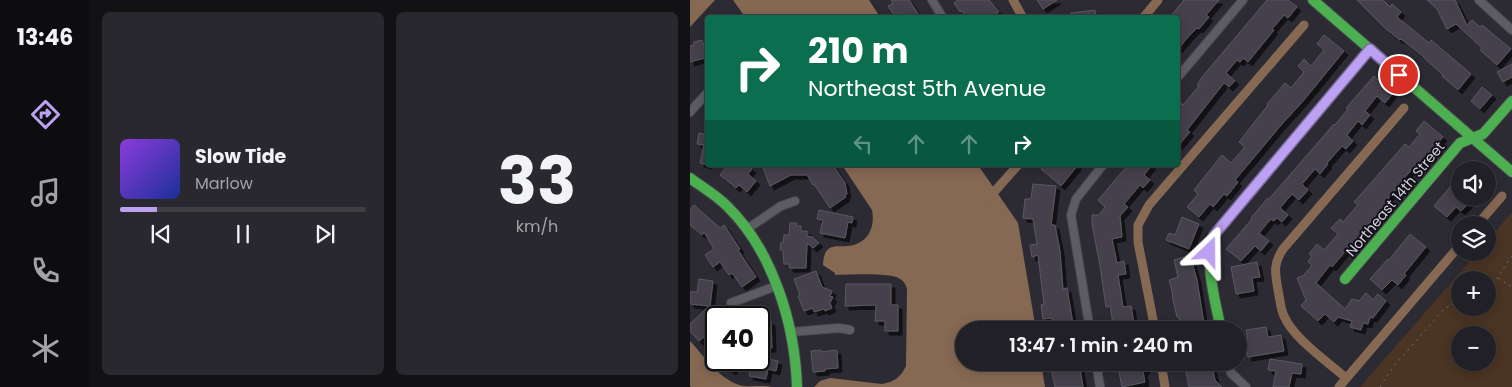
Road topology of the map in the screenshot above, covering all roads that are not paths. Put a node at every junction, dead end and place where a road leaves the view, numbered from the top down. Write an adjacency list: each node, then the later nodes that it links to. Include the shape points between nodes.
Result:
1 (932, 0): 5 (street)
2 (1243, 0): 8 (street)
3 (1314, 0): 7 (street)
4 (1479, 0): 6 (street)
5 (941, 15)
6 (1512, 30)
7 (1370, 49): 12 (street); 22 (street, via 1214,235 1209,260)
8 (1180, 75)
9 (705, 95): 11 (street)
10 (1512, 102): 12 (street, Northeast 14th Street, via 1484,134)
11 (690, 112)
12 (1472, 138): 14 (street); 18 (street, Northeast 14th Street, via 1460,143)
13 (1101, 167): 21 (street, via 1076,199 1071,216)
14 (1512, 172)
15 (690, 178): 17 (street, via 727,206)
16 (795, 201): 17 (street, via 781,206)
17 (747, 229): 19 (street)
18 (1345, 279)
19 (776, 286): 20 (street); 24 (street, via 787,311)
20 (731, 303)
21 (1088, 321)
22 (1219, 321)
23 (850, 330): 24 (street)
24 (791, 332): 27 (street)
25 (1097, 371): 28 (street)
26 (1230, 371): 29 (street)
27 (797, 387)
28 (1100, 387)
29 (1246, 387)

